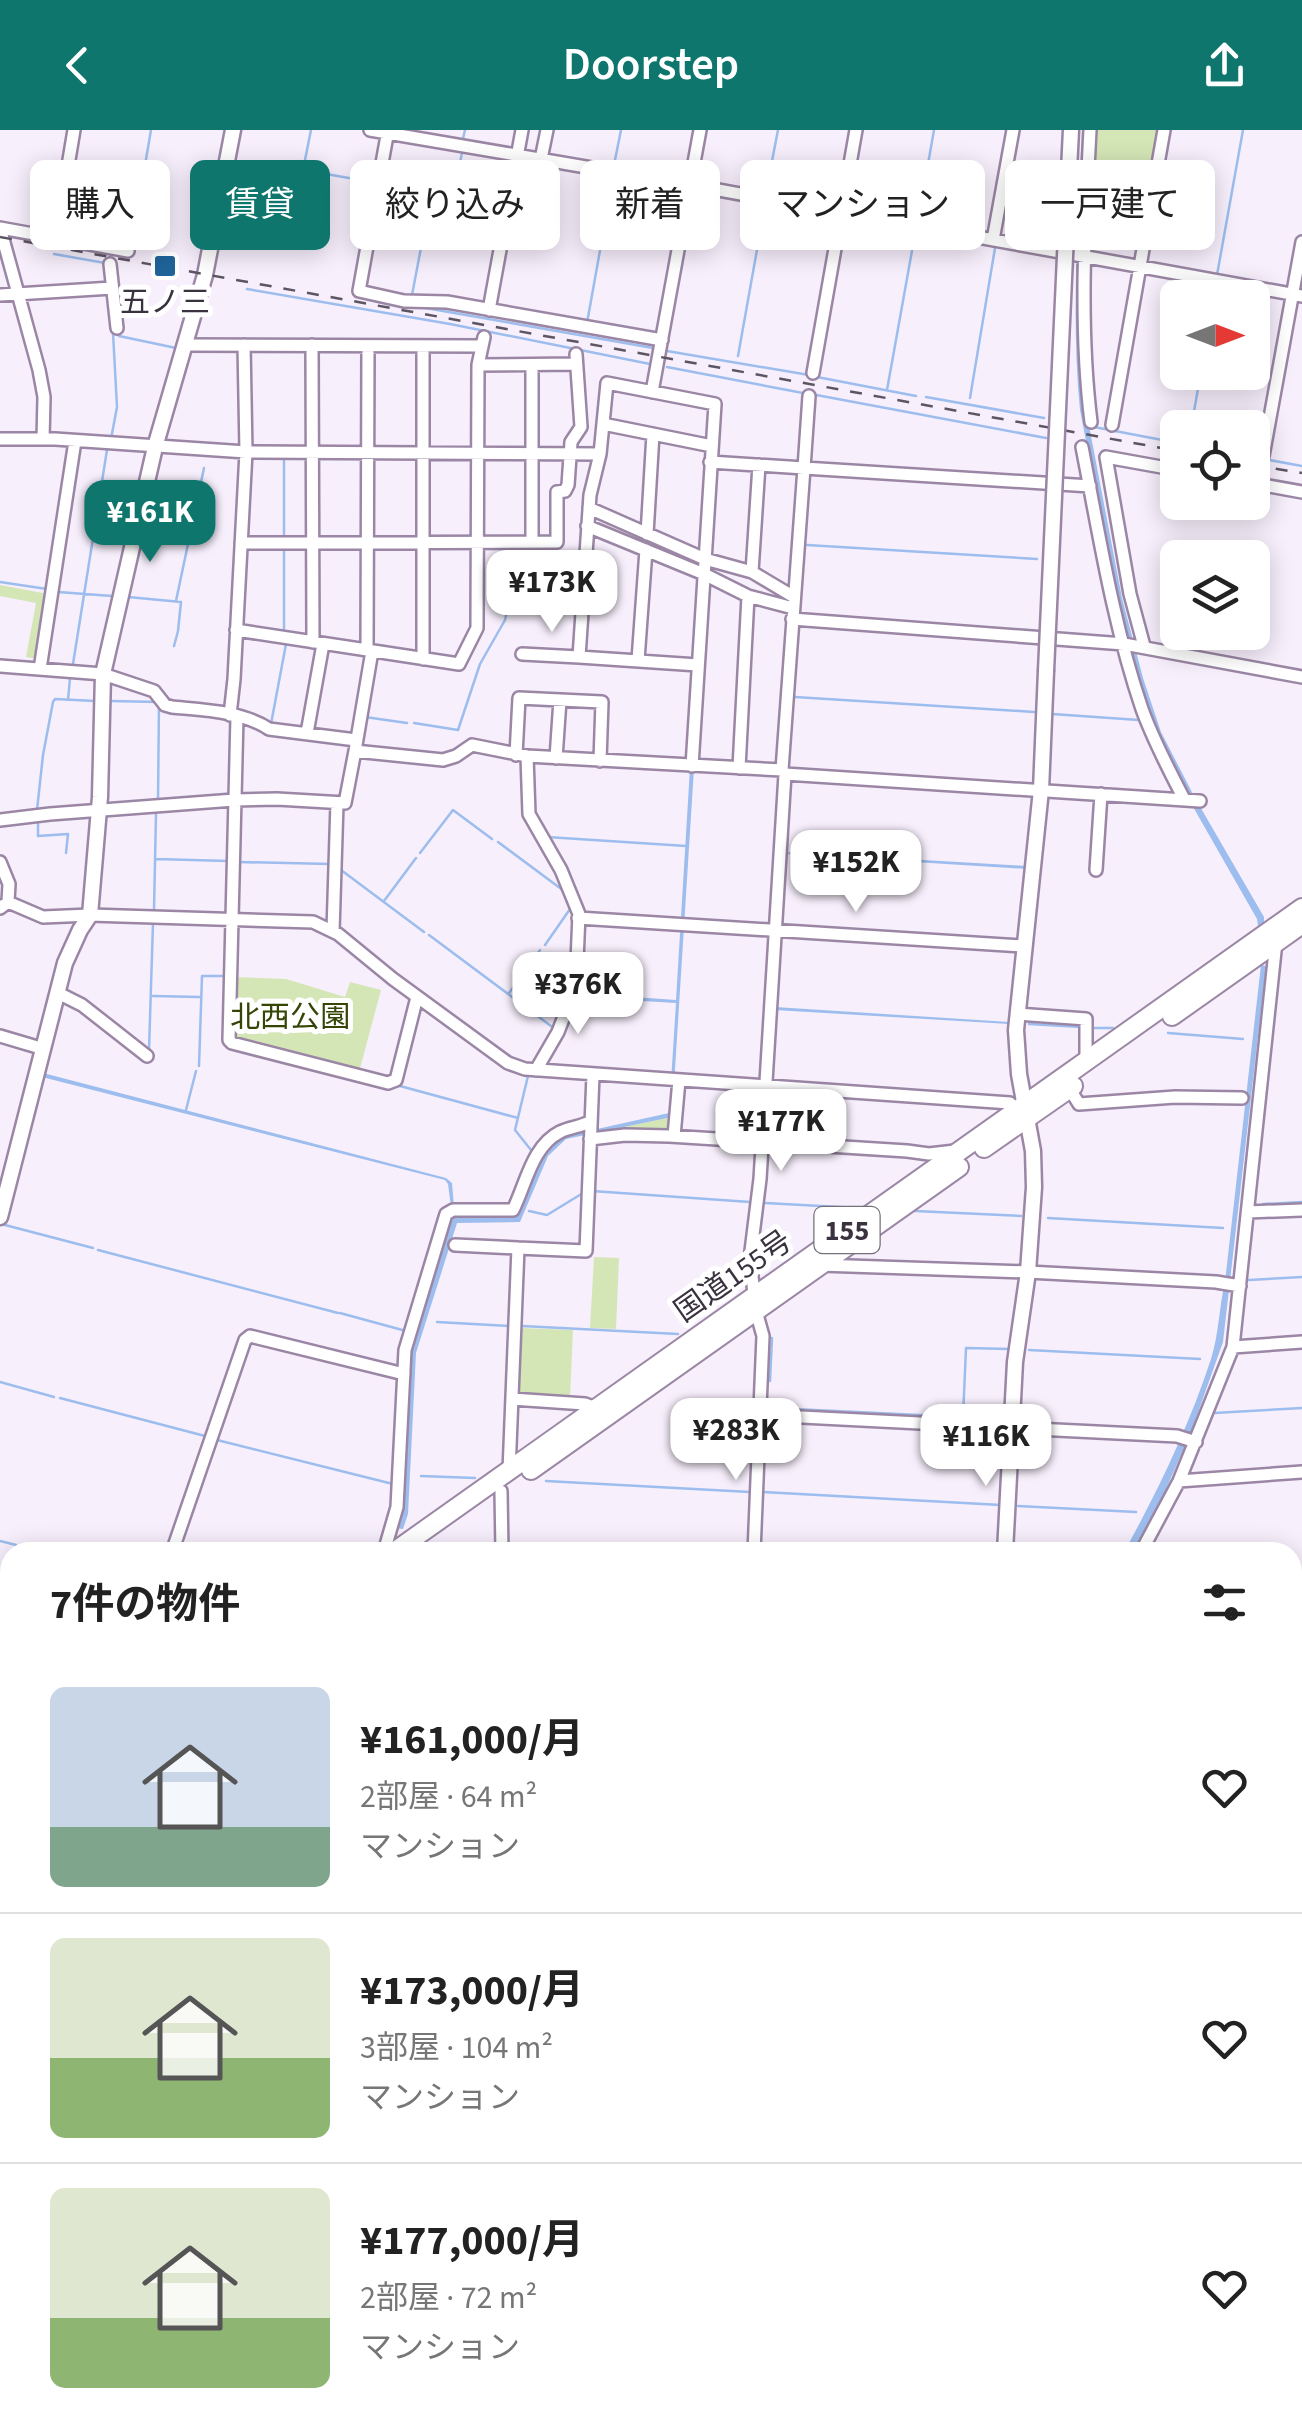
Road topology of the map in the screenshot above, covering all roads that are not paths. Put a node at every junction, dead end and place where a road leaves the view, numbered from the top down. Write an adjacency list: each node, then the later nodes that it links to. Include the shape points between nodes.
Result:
1 (74, 130): 15 (street)
2 (233, 130): 38 (street)
3 (370, 130): 12 (street)
4 (522, 130): 13 (street)
5 (546, 130): 14 (street)
6 (700, 130): 16 (street)
7 (856, 130): 17 (street)
8 (1013, 130): 22 (street)
9 (1071, 130): 113 (street, bridge)
10 (1090, 130): 28 (street)
11 (1164, 130): 30 (street)
12 (387, 132): 13 (street); 35 (street, via 359,291)
13 (518, 156): 14 (street); 35 (street)
14 (542, 159): 18 (street)
15 (69, 160)
16 (695, 160)
17 (851, 160)
18 (580, 166)
19 (0, 228): 20 (street); 32 (street)
20 (30, 233)
21 (985, 239): 22 (street)
22 (993, 240): 28 (street)
23 (1302, 242): 34 (street)
24 (123, 250): 27 (street)
25 (678, 250): 37 (street)
26 (834, 250): 45 (street)
27 (128, 251)
28 (1082, 256): 30 (street); 48 (street)
29 (110, 264): 31 (street)
30 (1139, 267): 34 (street); 50 (street)
31 (112, 288): 32 (street); 36 (street)
32 (18, 294): 33 (street); 54 (street, via 44,397)
33 (0, 295)
34 (1298, 296): 51 (street)
35 (490, 310): 37 (street)
36 (116, 328)
37 (662, 340): 46 (street)
38 (186, 345): 39 (street); 56 (street)
39 (244, 345): 40 (street); 59 (street)
40 (312, 346): 41 (street); 60 (street)
41 (368, 346): 42 (street); 61 (street)
42 (422, 346): 44 (street, via 483,341); 62 (street)
43 (532, 364): 44 (street); 64 (street); 65 (street, via 576,359 581,426)
44 (478, 365): 63 (street)
45 (813, 373)
46 (652, 392): 49 (street, via 607,383); 57 (street, via 715,404)
47 (809, 396): 70 (street)
48 (1091, 422)
49 (603, 424): 52 (street); 66 (street)
50 (1112, 425)
51 (1270, 428)
52 (653, 434): 57 (street); 76 (street)
53 (0, 439): 54 (street)
54 (43, 439): 55 (street)
55 (75, 441): 56 (street); 100 (street)
56 (155, 446): 59 (street); 101 (street)
57 (712, 446): 67 (street)
58 (1082, 447): 71 (street)
59 (246, 452): 60 (street); 77 (street)
60 (312, 452): 61 (street); 78 (street)
61 (367, 452): 62 (street); 79 (street)
62 (423, 452): 63 (street); 80 (street)
63 (478, 452): 64 (street); 81 (street)
64 (532, 453): 65 (street); 82 (street)
65 (570, 454): 66 (street); 82 (street, via 568,486 558,492 558,542)
66 (600, 454): 74 (street)
67 (710, 462): 68 (street); 84 (street)
68 (759, 465): 70 (street); 85 (street)
69 (1160, 467): 92 (street, via 1106,457)
70 (804, 468): 71 (street); 88 (street)
71 (1090, 486): 91 (street)
72 (1270, 486): 73 (street)
73 (1302, 492)
74 (589, 508): 75 (street); 76 (street)
75 (588, 526): 83 (street); 95 (street)
76 (648, 534): 84 (street)
77 (241, 542): 78 (street); 89 (street)
78 (312, 542): 79 (street); 90 (street)
79 (368, 542): 80 (street); 93 (street)
80 (423, 542): 81 (street); 96 (street)
81 (478, 542): 82 (street); 96 (street, via 478,628 459,664)
82 (532, 542)
83 (646, 550): 86 (street); 97 (street)
84 (705, 559): 85 (street); 86 (street)
85 (752, 572): 88 (street)
86 (704, 574): 87 (street); 98 (street)
87 (748, 596): 88 (street); 111 (street)
88 (793, 608): 91 (street); 112 (street)
89 (236, 630): 90 (street); 104 (street)
90 (318, 643): 93 (street); 105 (street)
91 (1124, 644): 92 (street); 114 (street, via 1142,710 1192,800)
92 (1144, 646): 102 (street)
93 (370, 651): 96 (street); 106 (street)
94 (522, 654): 95 (street)
95 (579, 658): 97 (street)
96 (423, 659)
97 (638, 660): 98 (street)
98 (698, 665): 110 (street)
99 (0, 666): 100 (street)
100 (40, 669): 101 (street)
101 (103, 674): 104 (street, via 154,691 165,705); 117 (street)
102 (1302, 677)
103 (560, 700): 107 (street, via 519,698); 108 (street); 109 (street, via 602,702)
104 (233, 716): 105 (street, via 268,729); 115 (street)
105 (307, 732): 106 (street)
106 (356, 746): 107 (street, via 443,760 472,745); 116 (street, via 345,803)
107 (522, 756): 108 (street); 124 (street, via 528,814 561,870)
108 (556, 758): 109 (street)
109 (600, 761): 110 (street)
110 (692, 766): 111 (street)
111 (738, 768): 112 (street)
112 (783, 772): 113 (street); 127 (street)
113 (1041, 790): 114 (street); 130 (street)
114 (1100, 794): 120 (street)
115 (234, 800): 116 (street); 117 (street); 125 (street)
116 (337, 803): 128 (street)
117 (98, 810): 118 (street); 123 (street)
118 (0, 820)
119 (0, 862): 121 (street, via 8,884)
120 (1096, 870)
121 (4, 905): 123 (street, via 43,917)
122 (1302, 908): 137 (highway, 国道155号 / 155)
123 (90, 915): 125 (street); 131 (street, via 65,963)
124 (578, 918): 127 (street); 138 (street, via 572,996)
125 (231, 920): 128 (street, via 312,922); 132 (street, via 232,1043 388,1083 396,1080)
126 (1302, 924): 129 (highway, 国道155号 / 155)
127 (775, 930): 130 (street); 141 (street)
128 (333, 931): 132 (street)
129 (1276, 942): 142 (highway, 国道155号 / 155); 150 (street)
130 (1023, 946): 133 (street)
131 (58, 994): 135 (street); 136 (street)
132 (418, 996): 138 (street, via 508,1063)
133 (1017, 1014): 137 (street, via 1086,1019); 144 (street)
134 (0, 1036): 135 (street)
135 (44, 1048): 151 (street)
136 (147, 1056)
137 (1086, 1062): 144 (highway, 国道155号 / 155)
138 (536, 1070): 139 (street)
139 (593, 1075): 140 (street); 145 (street)
140 (675, 1080): 141 (street); 146 (street)
141 (766, 1086): 144 (street, via 1010,1102); 147 (street)
142 (1069, 1088): 143 (street, via 1079,1104); 144 (highway, 国道155号 / 155)
143 (1242, 1098)
144 (1023, 1110): 148 (highway, 国道155号 / 155); 154 (highway, 国道155号 / 155); 155 (street, via 1033,1151)
145 (590, 1130): 146 (street); 153 (street, via 586,1251); 160 (street, via 563,1130 539,1148 514,1210 446,1214 405,1350)
146 (674, 1136): 147 (street)
147 (762, 1142): 148 (street); 157 (street, via 750,1259)
148 (960, 1151): 157 (highway, 国道155号 / 155)
149 (1302, 1210): 150 (street)
150 (1248, 1212): 156 (street)
151 (0, 1217)
152 (455, 1245): 153 (street)
153 (518, 1248): 161 (street)
154 (820, 1266): 155 (street); 157 (highway, 国道155号 / 155)
155 (1028, 1272): 156 (street); 164 (street)
156 (1239, 1286): 159 (street)
157 (756, 1303): 162 (highway, 国道155号 / 155); 163 (street); 169 (highway, 国道155号 / 155)
158 (1302, 1342): 159 (street)
159 (1232, 1347): 165 (street)
160 (404, 1374): 170 (street, via 250,1336); 171 (street, via 397,1507)
161 (512, 1400): 162 (street); 166 (street)
162 (596, 1408): 166 (highway, 国道155号 / 155)
163 (760, 1415): 164 (street); 175 (street)
164 (1010, 1428): 165 (street); 176 (street)
165 (1187, 1439): 168 (street)
166 (509, 1471): 172 (highway, 国道155号 / 155)
167 (1302, 1472): 168 (street)
168 (1179, 1481): 177 (street)
169 (502, 1491): 173 (highway, 国道155号 / 155); 174 (street)
170 (175, 1542)
171 (387, 1542)
172 (406, 1542)
173 (428, 1542)
174 (502, 1542)
175 (754, 1542)
176 (1005, 1542)
177 (1146, 1542)

